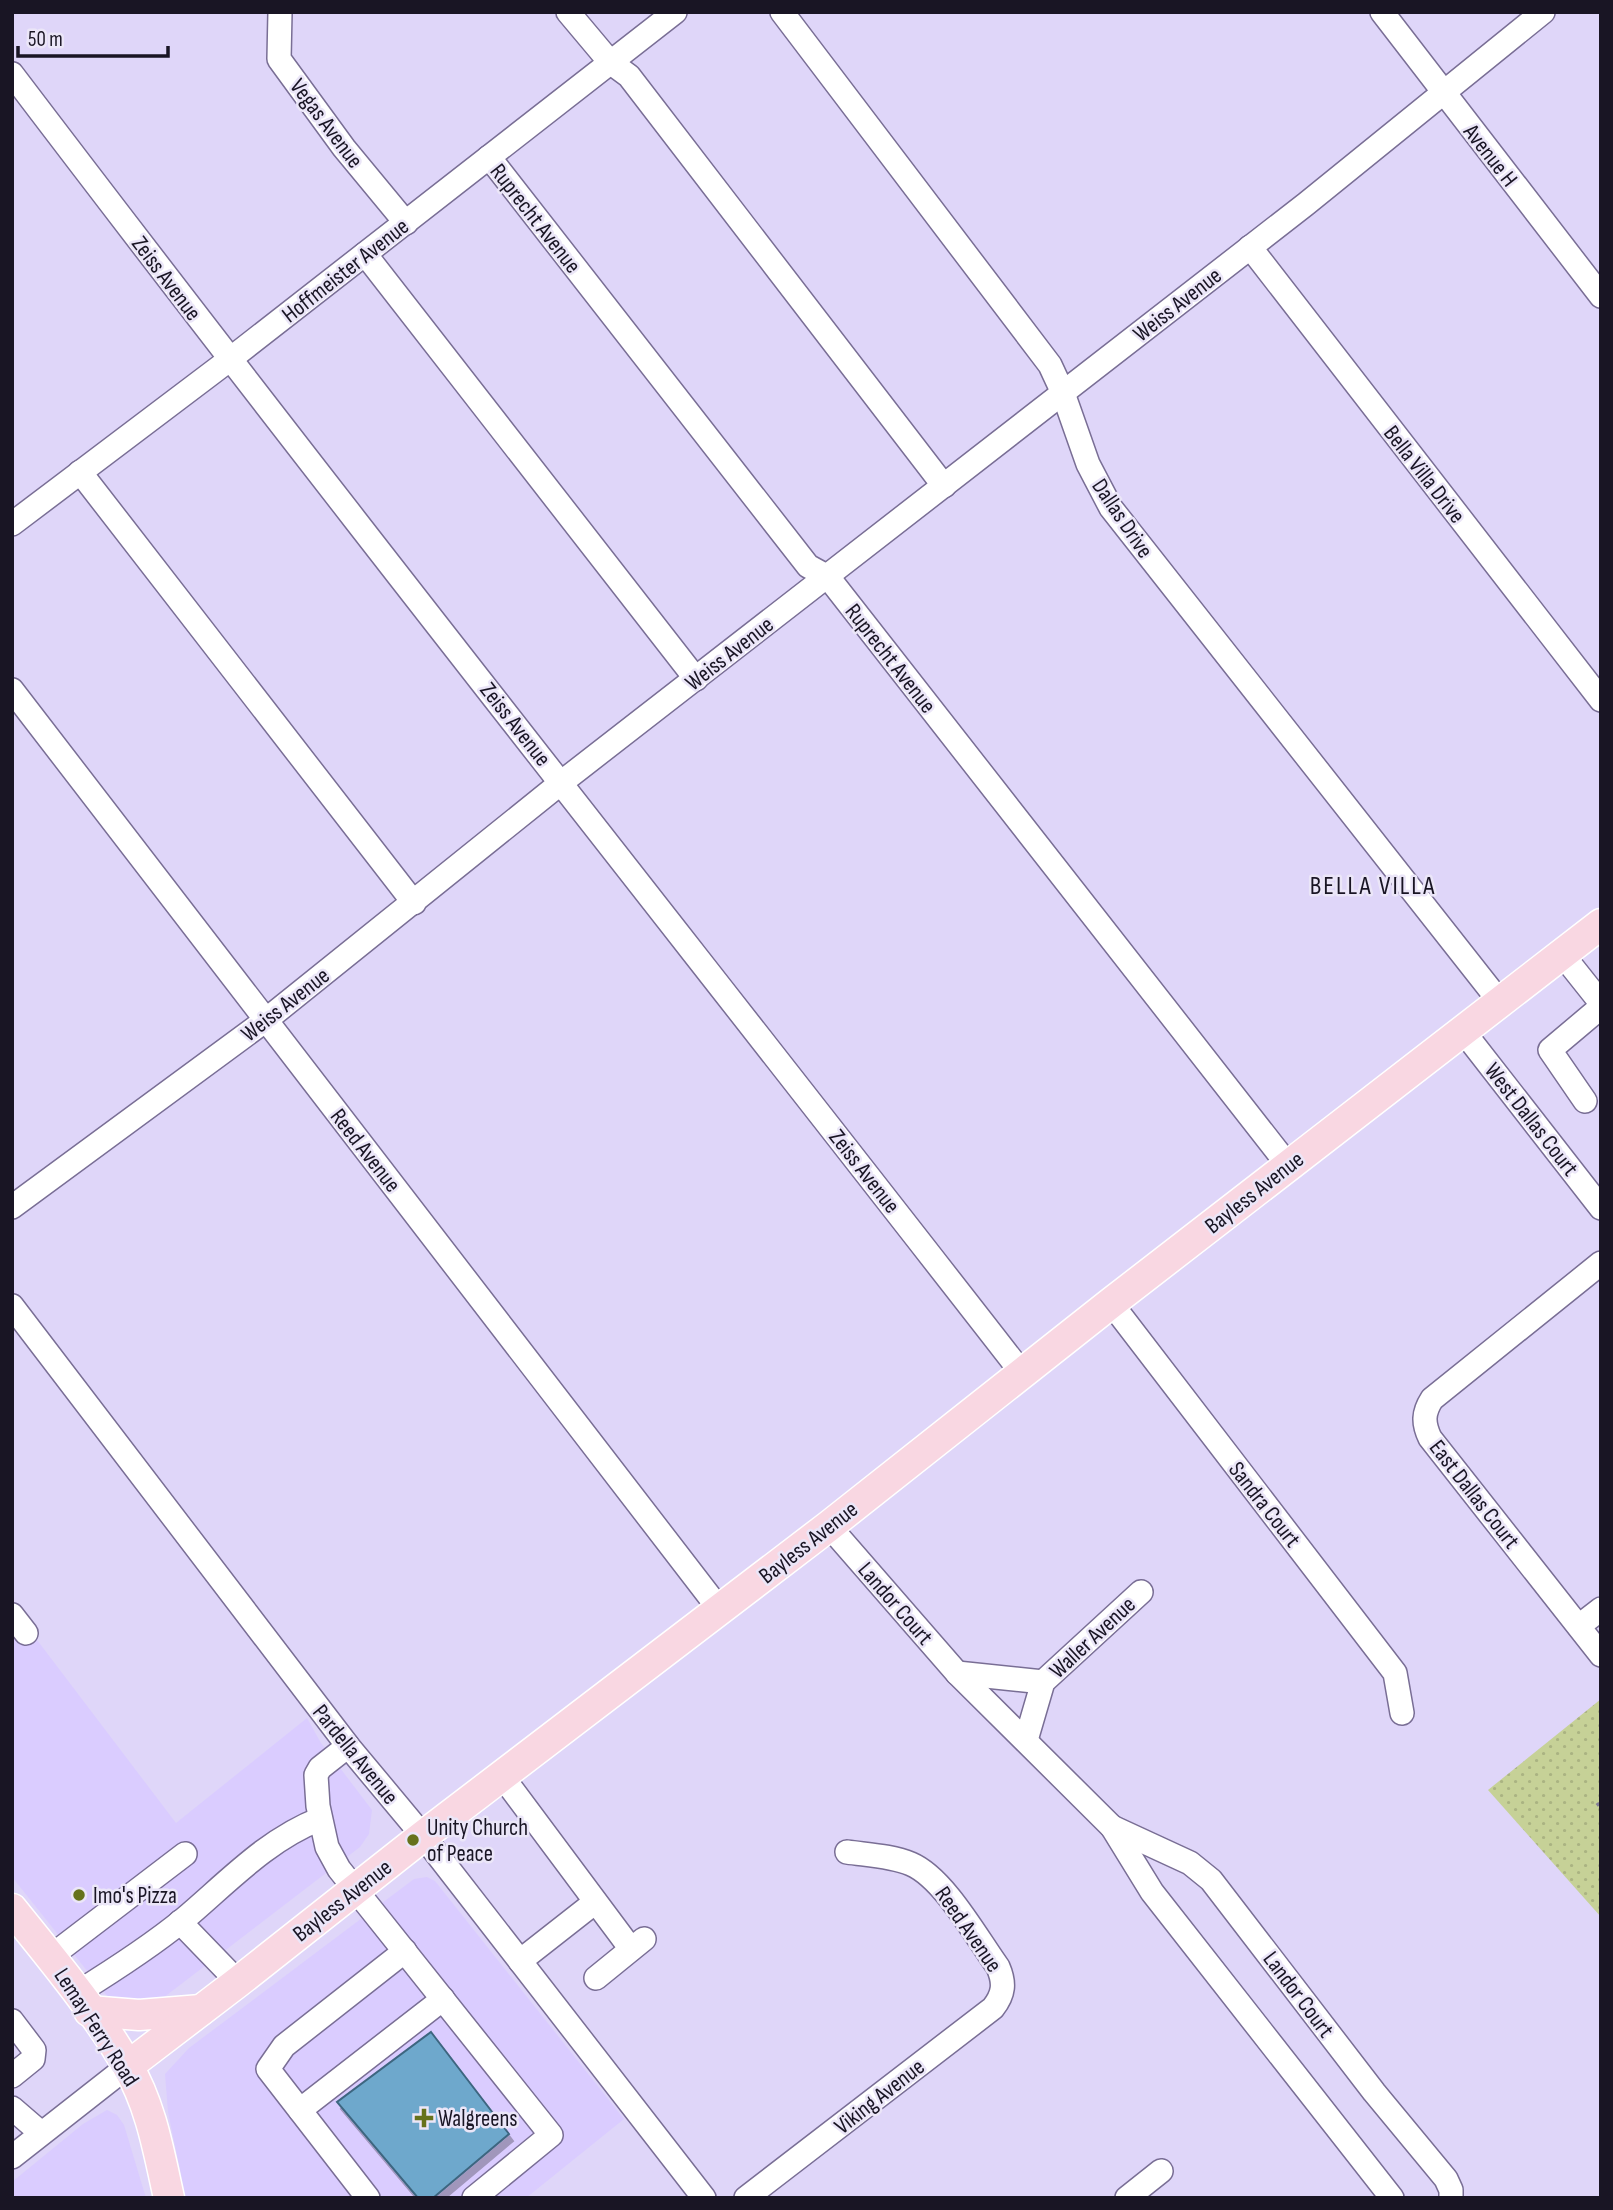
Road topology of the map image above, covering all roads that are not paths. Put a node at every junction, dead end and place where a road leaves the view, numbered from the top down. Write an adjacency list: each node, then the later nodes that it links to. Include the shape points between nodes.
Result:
1 (280, 12): 11 (street, Vegas Avenue, via 279,59)
2 (568, 12): 7 (street)
3 (675, 12): 7 (street, Hoffmeister Avenue)
4 (782, 12): 16 (street, Dallas Drive, via 1050,365)
5 (1382, 12): 9 (street, Avenue H)
6 (1543, 12): 9 (street, Weiss Avenue)
7 (610, 62): 10 (street, Hoffmeister Avenue); 18 (street, via 629,76)
8 (12, 74): 15 (street, Zeiss Avenue)
9 (1442, 93): 12 (street, Weiss Avenue); 14 (street, Avenue H)
10 (489, 157): 11 (street, Hoffmeister Avenue); 20 (street, Ruprecht Avenue, via 808,566)
11 (406, 223): 13 (street, Hoffmeister Avenue)
12 (1250, 247): 16 (street, Weiss Avenue); 23 (street, Bella Villa Drive)
13 (365, 254): 15 (street, Hoffmeister Avenue); 21 (street)
14 (1601, 296)
15 (229, 360): 17 (street, Hoffmeister Avenue); 24 (street, Zeiss Avenue)
16 (1063, 393): 18 (street, Weiss Avenue); 28 (street, Dallas Drive, via 1088,464 1111,509)
17 (80, 472): 19 (street, Hoffmeister Avenue); 25 (street)
18 (944, 486): 20 (street, Weiss Avenue)
19 (12, 524)
20 (828, 577): 21 (street, Weiss Avenue); 33 (street, Ruprecht Avenue)
21 (695, 679): 24 (street, Weiss Avenue)
22 (12, 690): 30 (street, Reed Avenue)
23 (1601, 700)
24 (562, 782): 25 (street, Weiss Avenue); 39 (street, Zeiss Avenue)
25 (414, 903): 30 (street, Weiss Avenue)
26 (1601, 924): 27 (main road, Bayless Avenue)
27 (1562, 954): 28 (main road, Bayless Avenue); 29 (street)
28 (1500, 1002): 31 (main road, Bayless Avenue)
29 (1598, 1014): 32 (street, via 1550,1050)
30 (266, 1020): 34 (street, Weiss Avenue); 43 (street, Reed Avenue)
31 (1463, 1031): 33 (main road, Bayless Avenue); 35 (street, West Dallas Court)
32 (1585, 1101)
33 (1288, 1165): 37 (main road, Bayless Avenue)
34 (12, 1207)
35 (1601, 1208)
36 (1601, 1263): 44 (street, East Dallas Court, via 1432,1399 1424,1420 1430,1438)
37 (1111, 1303): 39 (main road, Bayless Avenue); 48 (street, Sandra Court, via 1395,1673)
38 (12, 1306): 50 (street, Pardella Avenue)
39 (1022, 1373): 40 (main road, Bayless Avenue)
40 (828, 1526): 43 (main road, Bayless Avenue); 46 (street, Landor Court)
41 (1141, 1592): 47 (street, Waller Avenue)
42 (1601, 1609): 44 (street)
43 (720, 1610): 51 (main road, Bayless Avenue)
44 (1579, 1626): 45 (street, East Dallas Court)
45 (1601, 1655)
46 (957, 1673): 47 (street, Waller Avenue); 49 (street, Landor Court)
47 (1043, 1682): 49 (street, Waller Avenue)
48 (1402, 1713)
49 (1026, 1740): 53 (street, Landor Court)
50 (348, 1746): 52 (street, via 316,1775); 54 (street, Pardella Avenue)
51 (502, 1776): 54 (main road, Bayless Avenue); 58 (street)
52 (320, 1819): 57 (street, via 327,1847); 60 (street, via 269,1846)
53 (1112, 1827): 84 (street, Landor Court, via 1152,1892); 85 (street, Landor Court, via 1189,1863 1212,1880 1446,2179)
54 (423, 1836): 57 (main road, Bayless Avenue); 63 (street, Pardella Avenue)
55 (847, 1852): 66 (street, Reed Avenue, via 912,1864 936,1881 998,1967)
56 (185, 1854): 62 (street)
57 (356, 1890): 61 (street); 65 (main road, Bayless Avenue)
58 (594, 1903): 63 (street); 64 (street, via 637,1944)
59 (12, 1909): 62 (main road, Lemay Ferry Road)
60 (180, 1922): 65 (street); 68 (street)
61 (405, 1951): 67 (street); 74 (street, via 284,2046 268,2069)
62 (50, 1957): 68 (main road, Lemay Ferry Road)
63 (520, 1961): 81 (street, Pardella Avenue)
64 (596, 1978)
65 (239, 1982): 69 (main road, Bayless Avenue)
66 (1003, 1988): 82 (street, Viking Avenue, via 993,2008)
67 (443, 1999): 74 (street); 80 (street, via 551,2135)
68 (83, 2002): 69 (main road, via 139,2015); 71 (main road, Lemay Ferry Road)
69 (201, 2010): 71 (main road, Bayless Avenue)
70 (13, 2022): 72 (street, via 34,2050 33,2059)
71 (128, 2066): 75 (street, Bayless Avenue); 78 (main road, Lemay Ferry Road, via 146,2105)
72 (12, 2076)
73 (12, 2108): 75 (street)
74 (300, 2110): 79 (street)
75 (41, 2133): 76 (street, Bayless Avenue)
76 (12, 2157)
77 (1161, 2171): 83 (street)
78 (169, 2198)
79 (368, 2198)
80 (474, 2198)
81 (704, 2198)
82 (746, 2198)
83 (1127, 2198)
84 (1392, 2198)
85 (1451, 2198)

